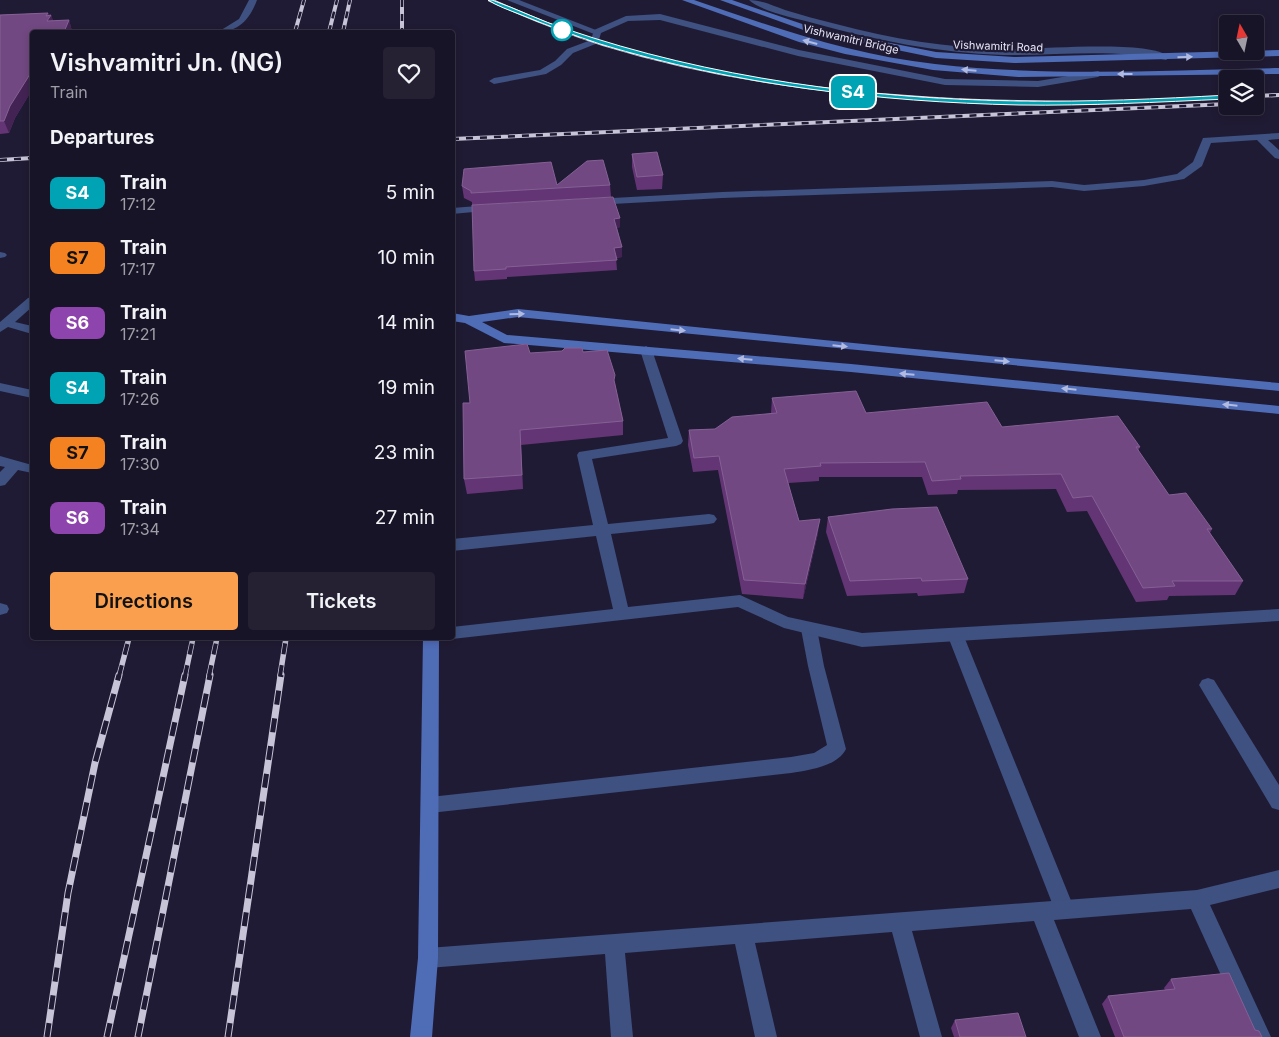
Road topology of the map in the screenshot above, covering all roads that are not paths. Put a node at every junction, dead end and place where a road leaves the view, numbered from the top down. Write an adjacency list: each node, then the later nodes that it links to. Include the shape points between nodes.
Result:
1 (253, 0): 6 (street, via 242,23)
2 (511, 0): 7 (street)
3 (686, 0): 11 (street, Vishwamitri Bridge, one-way to 3, via 933,67 845,51 802,40)
4 (724, 0): 9 (street, Vishwamitri Road, via 812,30 936,55 1014,60)
5 (754, 0): 9 (street, via 852,32 902,42 1006,52 1143,51)
6 (226, 30)
7 (597, 32): 12 (street, via 626,19 660,17 792,52 945,82 1038,84); 13 (street, via 595,41 570,51 552,68)
8 (1279, 53): 9 (street, Vishwamitri Road, one-way to 8)
9 (1166, 57)
10 (1279, 71): 12 (street, Vishwamitri Road, one-way to 12)
11 (1018, 74): 12 (street, Vishwamitri Road)
12 (1098, 74)
13 (494, 81)
14 (1279, 136): 15 (street)
15 (1259, 137): 16 (street); 17 (street, via 1206,140 1198,164 1180,177 1144,183 1084,188 1052,184)
16 (1279, 156)
17 (582, 203)
18 (502, 208): 19 (street)
19 (455, 211)
20 (30, 303): 23 (street)
21 (455, 318): 22 (street)
22 (469, 320): 25 (street, via 504,339); 27 (street, one-way to 27, via 518,313)
23 (3, 325): 24 (street)
24 (30, 330)
25 (646, 350): 29 (street, one-way to 25); 35 (street, via 676,441 584,455)
26 (0, 387): 28 (street)
27 (1279, 387)
28 (30, 394)
29 (1279, 410)
30 (0, 461): 31 (street)
31 (15, 465): 32 (street); 33 (street)
32 (30, 469)
33 (0, 481)
34 (708, 519): 35 (street)
35 (601, 529): 36 (street); 37 (street)
36 (455, 545)
37 (622, 614): 39 (street, via 740,601 784,622); 40 (street)
38 (1279, 616): 41 (street)
39 (809, 629): 41 (street, via 862,640); 45 (street, via 837,750 816,760)
40 (455, 633)
41 (955, 634): 48 (street)
42 (431, 640): 45 (street)
43 (1208, 685): 44 (street)
44 (1279, 802)
45 (430, 805): 53 (street)
46 (1279, 879): 47 (street)
47 (1197, 899): 48 (street); 59 (street)
48 (1064, 908): 49 (street)
49 (1040, 910): 50 (street); 58 (street)
50 (899, 921): 51 (street); 57 (street)
51 (744, 933): 52 (street); 56 (street)
52 (614, 943): 53 (street); 55 (street)
53 (428, 958): 54 (street)
54 (421, 1037)
55 (622, 1037)
56 (766, 1037)
57 (931, 1037)
58 (1090, 1037)
59 (1260, 1037)

